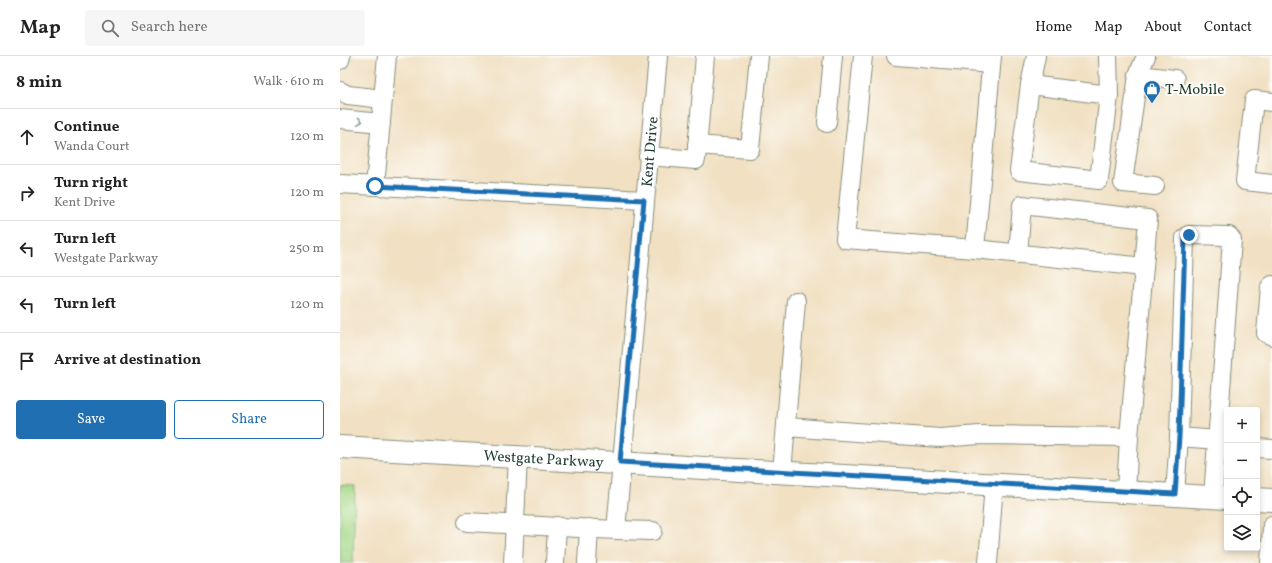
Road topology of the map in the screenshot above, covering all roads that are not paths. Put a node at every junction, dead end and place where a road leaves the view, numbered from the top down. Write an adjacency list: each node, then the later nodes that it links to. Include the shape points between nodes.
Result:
1 (340, 56): 12 (street)
2 (387, 56): 19 (street)
3 (658, 56): 25 (street, Kent Drive)
4 (705, 56): 24 (street)
5 (760, 56): 24 (street, via 750,149)
6 (833, 56): 23 (street)
7 (863, 56): 31 (street, via 845,239)
8 (896, 56): 13 (street)
9 (1036, 56): 16 (street)
10 (1108, 56): 18 (street)
11 (1146, 56): 14 (street)
12 (340, 60)
13 (992, 60): 31 (street)
14 (1138, 75): 15 (street); 29 (street, via 1123,183)
15 (1176, 79)
16 (1030, 85): 18 (street); 18 (street, via 1019,171 1099,180)
17 (340, 91): 19 (street, via 348,95)
18 (1109, 94)
19 (383, 99): 22 (street)
20 (1272, 102): 27 (street, via 1254,100 1245,181)
21 (340, 119): 22 (street, one-way to 22)
22 (381, 123): 28 (street)
23 (827, 123)
24 (697, 145): 25 (street, via 696,160)
25 (648, 156): 30 (street, Kent Drive)
26 (340, 184): 28 (street)
27 (1272, 184)
28 (375, 186): 30 (street)
29 (1155, 186)
30 (644, 200): 45 (street, Kent Drive)
31 (975, 249): 32 (street)
32 (1018, 254): 33 (street); 33 (street, via 1022,205 1148,219)
33 (1144, 266): 38 (street)
34 (1272, 285): 36 (street, via 1266,334)
35 (796, 301): 37 (street)
36 (1272, 336)
37 (786, 428): 38 (street, via 940,438 980,435); 46 (street)
38 (1128, 437): 48 (street)
39 (1179, 437): 40 (street); 40 (street, via 1185,238 1189,235 1229,236 1232,240); 49 (street)
40 (1218, 440): 50 (street)
41 (340, 447): 44 (main road, Westgate Parkway)
42 (1260, 448): 43 (street)
43 (1272, 449)
44 (518, 457): 45 (main road, Westgate Parkway); 54 (street)
45 (620, 462): 46 (main road, Westgate Parkway); 58 (street, Kent Drive)
46 (782, 472): 47 (main road, Westgate Parkway)
47 (994, 484): 48 (main road, Westgate Parkway); 63 (street)
48 (1126, 492): 49 (main road, Westgate Parkway)
49 (1175, 494): 50 (main road, Westgate Parkway)
50 (1220, 497)
51 (1260, 499): 52 (main road)
52 (1272, 500)
53 (467, 522): 54 (street)
54 (515, 524): 56 (street); 60 (street)
55 (1272, 525): 64 (street)
56 (557, 526): 57 (street); 61 (street)
57 (589, 528): 58 (street); 62 (street)
58 (616, 530): 59 (street)
59 (652, 531)
60 (513, 563)
61 (555, 563)
62 (587, 563)
63 (988, 563)
64 (1270, 563)

